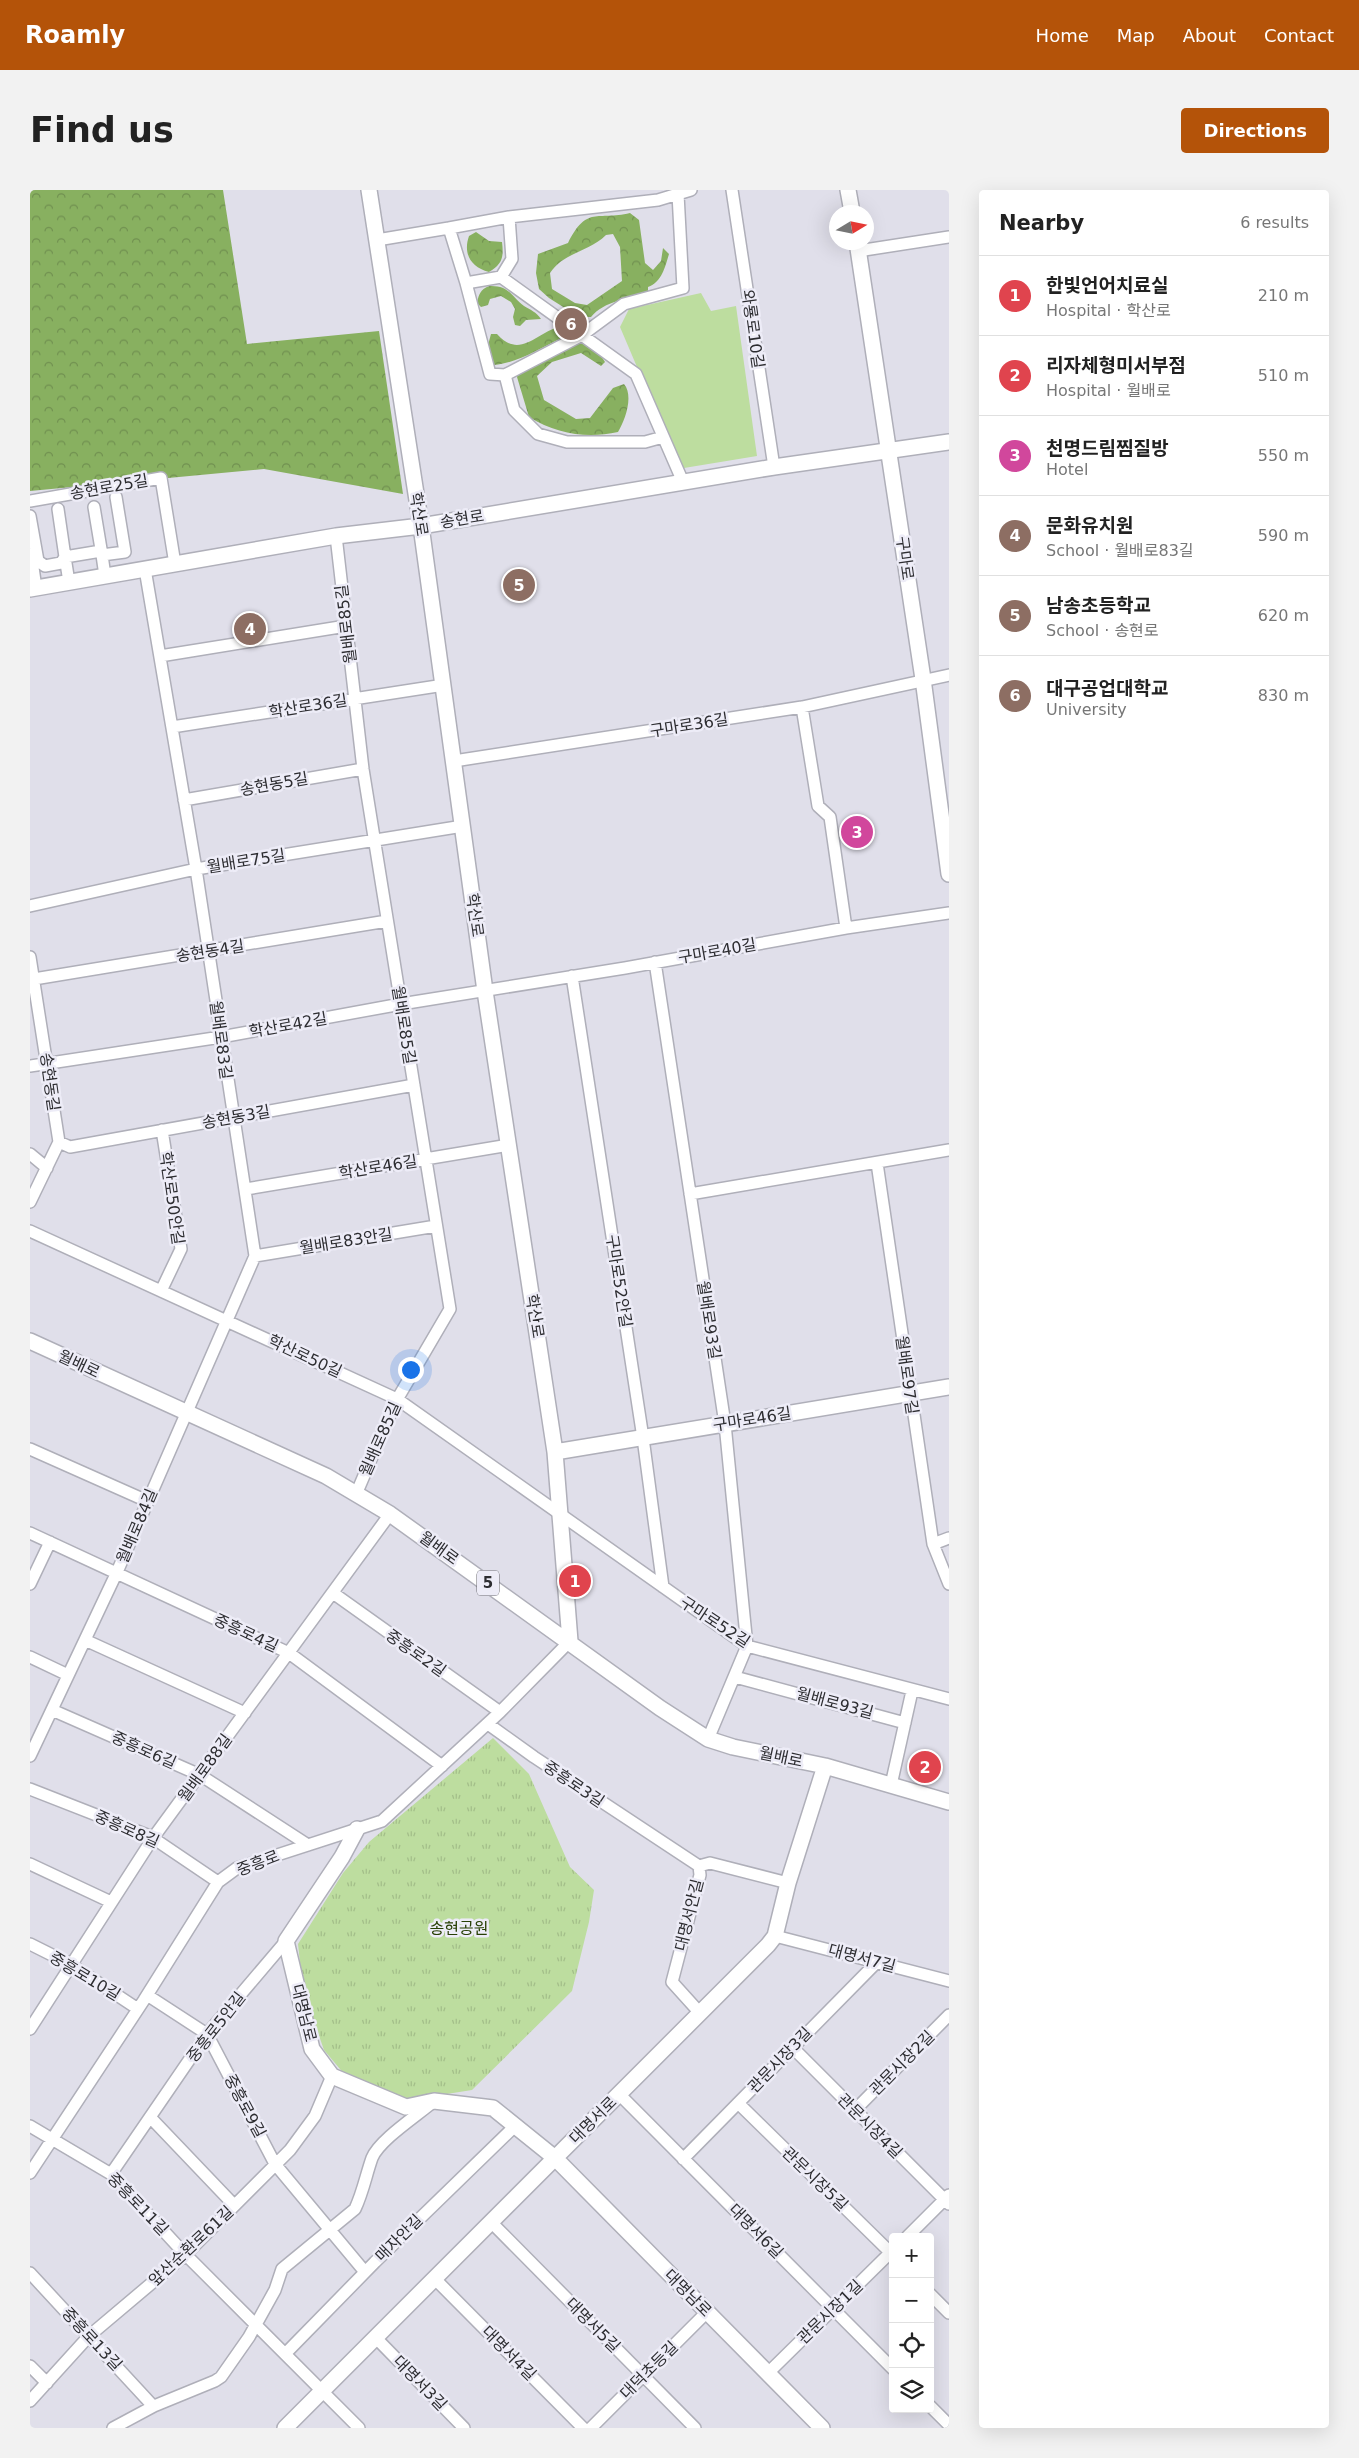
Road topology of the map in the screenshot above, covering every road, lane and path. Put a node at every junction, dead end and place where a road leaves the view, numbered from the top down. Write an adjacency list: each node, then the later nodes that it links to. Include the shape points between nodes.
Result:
1 (369, 190): 10 (main road, 학산로)
2 (691, 190): 5 (street)
3 (732, 190): 20 (street, 와룡로10길)
4 (848, 190): 6 (main road)
5 (678, 194): 7 (street, via 658,200); 15 (street, via 683,288 624,304)
6 (851, 205)
7 (508, 218): 8 (street); 13 (street, via 512,259)
8 (449, 228): 10 (street); 14 (street)
9 (949, 237): 11 (street)
10 (377, 240): 27 (main road, 학산로)
11 (874, 245)
12 (857, 250): 19 (main road, 구마로)
13 (501, 277): 14 (street); 15 (street)
14 (466, 283): 16 (street, via 490,374)
15 (582, 335): 16 (street); 17 (street, via 636,374)
16 (505, 376): 17 (street, via 514,410 538,434 567,442 645,442)
17 (663, 437): 21 (street)
18 (949, 442): 19 (main road, 송현로)
19 (888, 450): 20 (main road, 송현로); 40 (main road, 구마로)
20 (774, 468): 21 (main road, 송현로)
21 (683, 482): 27 (main road, 송현로)
22 (116, 497): 30 (street, via 125,552)
23 (30, 500): 32 (street, 송현로25길, via 161,478)
24 (94, 507): 30 (street)
25 (58, 509): 31 (street)
26 (30, 516): 31 (street, via 38,561 45,566 61,563)
27 (421, 526): 28 (main road, 송현로); 41 (main road, 학산로)
28 (336, 536): 32 (main road, 송현로); 37 (street, 월배로85길)
29 (30, 547): 36 (street, 송현로)
30 (102, 553): 31 (street); 34 (street)
31 (65, 557): 35 (street)
32 (175, 564): 33 (main road, 송현로)
33 (145, 568): 34 (main road, 송현로); 38 (street, 월배로83길)
34 (105, 576): 35 (main road, 송현로)
35 (69, 582): 36 (main road, 송현로)
36 (33, 588)
37 (346, 626): 38 (street); 42 (street, 월배로85길)
38 (160, 656): 44 (street, 월배로83길)
39 (949, 675): 40 (street, 구마로36길)
40 (922, 679): 43 (street, 구마로36길); 51 (main road, 구마로)
41 (444, 685): 42 (street, 학산로36길); 45 (main road, 학산로)
42 (355, 698): 44 (street, 학산로36길); 46 (street, 월배로85길)
43 (802, 707): 45 (street, 구마로36길); 55 (street, via 818,806 830,817)
44 (172, 727): 47 (street, 월배로83길)
45 (454, 761): 48 (main road, 학산로)
46 (363, 769): 47 (street, 송현동5길); 49 (street, 월배로85길)
47 (184, 800): 50 (street, 월배로83길)
48 (463, 826): 49 (street, 월배로75길); 61 (main road, 학산로)
49 (374, 841): 50 (street, 월배로75길); 54 (street, 월배로85길)
50 (196, 869): 52 (street, 월배로75길); 56 (street, 월배로83길)
51 (949, 874)
52 (30, 906)
53 (949, 914): 55 (street, 구마로40길)
54 (387, 921): 56 (street, 송현동4길); 62 (street, 월배로85길)
55 (846, 928): 58 (street, 구마로40길)
56 (208, 951): 60 (street, 송현동4길); 63 (street, 월배로83길)
57 (30, 957): 60 (street, 송현동길)
58 (655, 962): 59 (street, 구마로40길); 77 (street, 월배로93길)
59 (572, 976): 61 (street, 구마로40길); 90 (street, 구마로52안길)
60 (34, 979): 64 (street, 송현동길)
61 (486, 991): 62 (street, 학산로42길); 70 (main road, 학산로)
62 (401, 1004): 63 (street, 학산로42길); 66 (street, 월배로85길)
63 (221, 1037): 64 (street, 학산로42길); 67 (street, 월배로83길)
64 (47, 1064): 65 (street, 학산로42길); 69 (street, 송현동길)
65 (30, 1066)
66 (414, 1085): 67 (street, 송현동3길); 73 (street, 월배로85길)
67 (233, 1117): 68 (street, 송현동3길); 76 (street, 월배로83길)
68 (162, 1130): 69 (street, 송현동3길, via 70,1147); 82 (street, 학산로50안길, via 181,1250)
69 (58, 1142): 75 (street)
70 (509, 1145): 73 (street, 학산로46길); 92 (main road, 학산로)
71 (949, 1150): 74 (street)
72 (30, 1154): 75 (street)
73 (426, 1160): 76 (street, 학산로46길); 79 (street, 월배로85길)
74 (877, 1163): 77 (street); 86 (street, 월배로97길)
75 (47, 1168): 78 (street)
76 (246, 1188): 81 (street, 월배로83길)
77 (690, 1194): 89 (street, 월배로93길)
78 (30, 1202)
79 (436, 1226): 81 (street, 월배로83안길); 87 (street, 월배로85길, via 450,1309)
80 (30, 1231): 82 (street, 학산로50길)
81 (255, 1256): 83 (street)
82 (161, 1291): 83 (street, 학산로50길)
83 (228, 1320): 87 (street, 학산로50길); 88 (street)
84 (30, 1341): 88 (main road, 월배로 / 5)
85 (949, 1387): 86 (main road, 구마로46길)
86 (910, 1393): 89 (main road, 구마로46길); 100 (street, 월배로97길)
87 (398, 1399): 93 (street, 월배로85길); 96 (street, 학산로50길)
88 (186, 1412): 93 (main road, 월배로 / 5); 94 (street, 월배로84길)
89 (725, 1424): 90 (main road, 구마로46길); 108 (street, 월배로93길)
90 (643, 1438): 92 (main road, 구마로46길); 104 (street, 구마로52안길)
91 (30, 1449): 94 (street)
92 (555, 1452): 96 (main road, 학산로)
93 (357, 1492): 95 (main road, 월배로 / 5)
94 (147, 1501): 101 (street, 월배로84길)
95 (390, 1514): 105 (street, 월배로88길); 107 (main road, 월배로 / 5)
96 (560, 1515): 104 (street, 구마로52길); 107 (main road, 학산로)
97 (30, 1533): 99 (street, 중흥로4길)
98 (949, 1538): 100 (street)
99 (50, 1542): 101 (street, 중흥로4길); 102 (street)
100 (934, 1544): 103 (street, 월배로97길)
101 (117, 1572): 106 (street, 월배로84길); 109 (street, 중흥로4길)
102 (30, 1584)
103 (949, 1584)
104 (662, 1587): 108 (street, 구마로52길)
105 (333, 1593): 109 (street, 월배로88길); 116 (street, 중흥로2길)
106 (85, 1640): 111 (street, 월배로84길); 117 (street)
107 (570, 1641): 116 (street, 중흥로); 120 (main road, 월배로 / 5, via 660,1708)
108 (747, 1646): 112 (street, 월배로93길); 113 (street, 구마로52길)
109 (289, 1653): 117 (street, 월배로88길); 122 (street, 중흥로4길)
110 (30, 1657): 111 (street)
111 (68, 1675): 115 (street, 월배로84길)
112 (735, 1677): 118 (street, 월배로93길); 120 (street, 월배로93길)
113 (912, 1691): 114 (street, 구마로52길); 118 (street)
114 (949, 1699)
115 (52, 1710): 121 (street, 월배로84길); 124 (street, 중흥로6길)
116 (500, 1712): 119 (street, 중흥로)
117 (245, 1713): 124 (street, 월배로88길)
118 (905, 1723): 125 (street)
119 (488, 1724): 122 (street, 중흥로); 132 (street, 중흥로3길)
120 (708, 1739): 123 (main road, 월배로 / 5)
121 (30, 1756)
122 (442, 1766): 128 (street, 중흥로, via 382,1821)
123 (825, 1766): 125 (main road, 월배로 / 5); 134 (main road, 대명서로)
124 (200, 1775): 129 (street, 월배로88길); 130 (street, 중흥로6길)
125 (891, 1786): 127 (main road, 월배로 / 5)
126 (30, 1789): 129 (street, 중흥로8길)
127 (949, 1802)
128 (357, 1829): 130 (street, 중흥로); 137 (main road)
129 (153, 1838): 133 (street, 중흥로8길); 135 (street, 월배로88길)
130 (308, 1845): 133 (street, 중흥로, via 237,1868)
131 (30, 1864): 135 (street)
132 (699, 1866): 134 (street, 대명서안길, via 710,1863); 144 (street, 대명서안길, via 700,1875 672,1982)
133 (218, 1882): 142 (street, 중흥로)
134 (788, 1883): 136 (main road, 대명서로)
135 (111, 1902): 140 (street, 월배로88길)
136 (775, 1936): 139 (street, 대명서7길); 144 (main road, 대명서로)
137 (286, 1941): 147 (street, 중흥로5안길); 149 (main road, 대명남로, via 312,2048)
138 (30, 1944): 140 (street, 중흥로10길)
139 (877, 1962): 141 (street, 대명서7길); 148 (street, 관문시장3길)
140 (70, 1964): 143 (street, 중흥로10길); 146 (street, 월배로88길)
141 (949, 1981)
142 (147, 1995): 143 (street, 중흥로); 147 (street, 중흥로9길)
143 (138, 2009): 157 (street, 중흥로)
144 (700, 2013): 150 (main road, 대명서로)
145 (949, 2015): 153 (street, 관문시장2길)
146 (30, 2029)
147 (207, 2034): 154 (street, 중흥로5안길); 160 (street, 중흥로9길)
148 (792, 2047): 152 (street, 관문시장3길); 153 (street, 관문시장4길)
149 (332, 2076): 151 (main road, via 406,2107); 160 (street, 앞산순환로61길, via 315,2116 290,2150)
150 (619, 2094): 158 (main road, 대명서로); 159 (street, 대명서6길)
151 (434, 2101): 155 (main road, via 493,2108); 166 (street, via 379,2145 355,2209)
152 (738, 2103): 159 (street, 관문시장3길); 168 (street, 관문시장5길)
153 (854, 2110): 163 (street, 관문시장4길)
154 (150, 2117): 162 (street, 중흥로5안길); 164 (street)
155 (516, 2125): 158 (main road); 171 (street, 매자안길)
156 (30, 2126): 157 (street, 중흥로11길)
157 (52, 2139): 161 (street, 중흥로); 162 (street, 중흥로11길)
158 (555, 2158): 165 (main road, 대명서로); 176 (main road, 대명남로)
159 (683, 2158): 175 (street, 대명서6길)
160 (275, 2164): 164 (street, 앞산순환로61길); 166 (street, 중흥로9길)
161 (30, 2173)
162 (111, 2174): 169 (street, 중흥로11길)
163 (948, 2199): 167 (street)
164 (234, 2205): 169 (street, 앞산순환로61길)
165 (491, 2222): 173 (main road, 대명서로); 185 (street, 대명서5길)
166 (331, 2231): 171 (street, 중흥로9길); 178 (street, via 282,2269)
167 (910, 2233)
168 (889, 2250)
169 (185, 2255): 178 (street, 중흥로11길); 179 (street, 앞산순환로61길)
170 (889, 2256): 175 (street, 관문시장1길)
171 (365, 2272): 181 (street, 매자안길)
172 (30, 2273): 179 (street, 중흥로13길)
173 (435, 2279): 180 (main road, 대명서로); 196 (street, 대명서4길)
174 (934, 2298): 177 (street)
175 (833, 2309): 183 (street, 대명서6길); 184 (street, 관문시장1길)
176 (707, 2312): 184 (main road, 대명남로); 185 (street, 대덕초등길)
177 (949, 2313)
178 (256, 2325): 181 (street, 중흥로11길); 189 (street, via 221,2377)
179 (90, 2336): 186 (street, 앞산순환로61길); 189 (street, 중흥로13길)
180 (376, 2338): 187 (main road, 대명서로); 195 (street, 대명서3길)
181 (285, 2354): 187 (street)
182 (30, 2366): 186 (street)
183 (892, 2368)
184 (768, 2373): 199 (main road, 대명남로)
185 (643, 2376): 197 (street, 대덕초등길); 198 (street, 대명서5길)
186 (47, 2383): 188 (street, 앞산순환로61길)
187 (323, 2391): 193 (main road, 대명서로); 194 (street)
188 (30, 2401)
189 (153, 2406): 192 (street)
190 (934, 2410): 191 (street)
191 (949, 2425)
192 (113, 2428)
193 (285, 2428)
194 (359, 2428)
195 (464, 2428)
196 (582, 2428)
197 (591, 2428)
198 (695, 2428)
199 (822, 2428)

